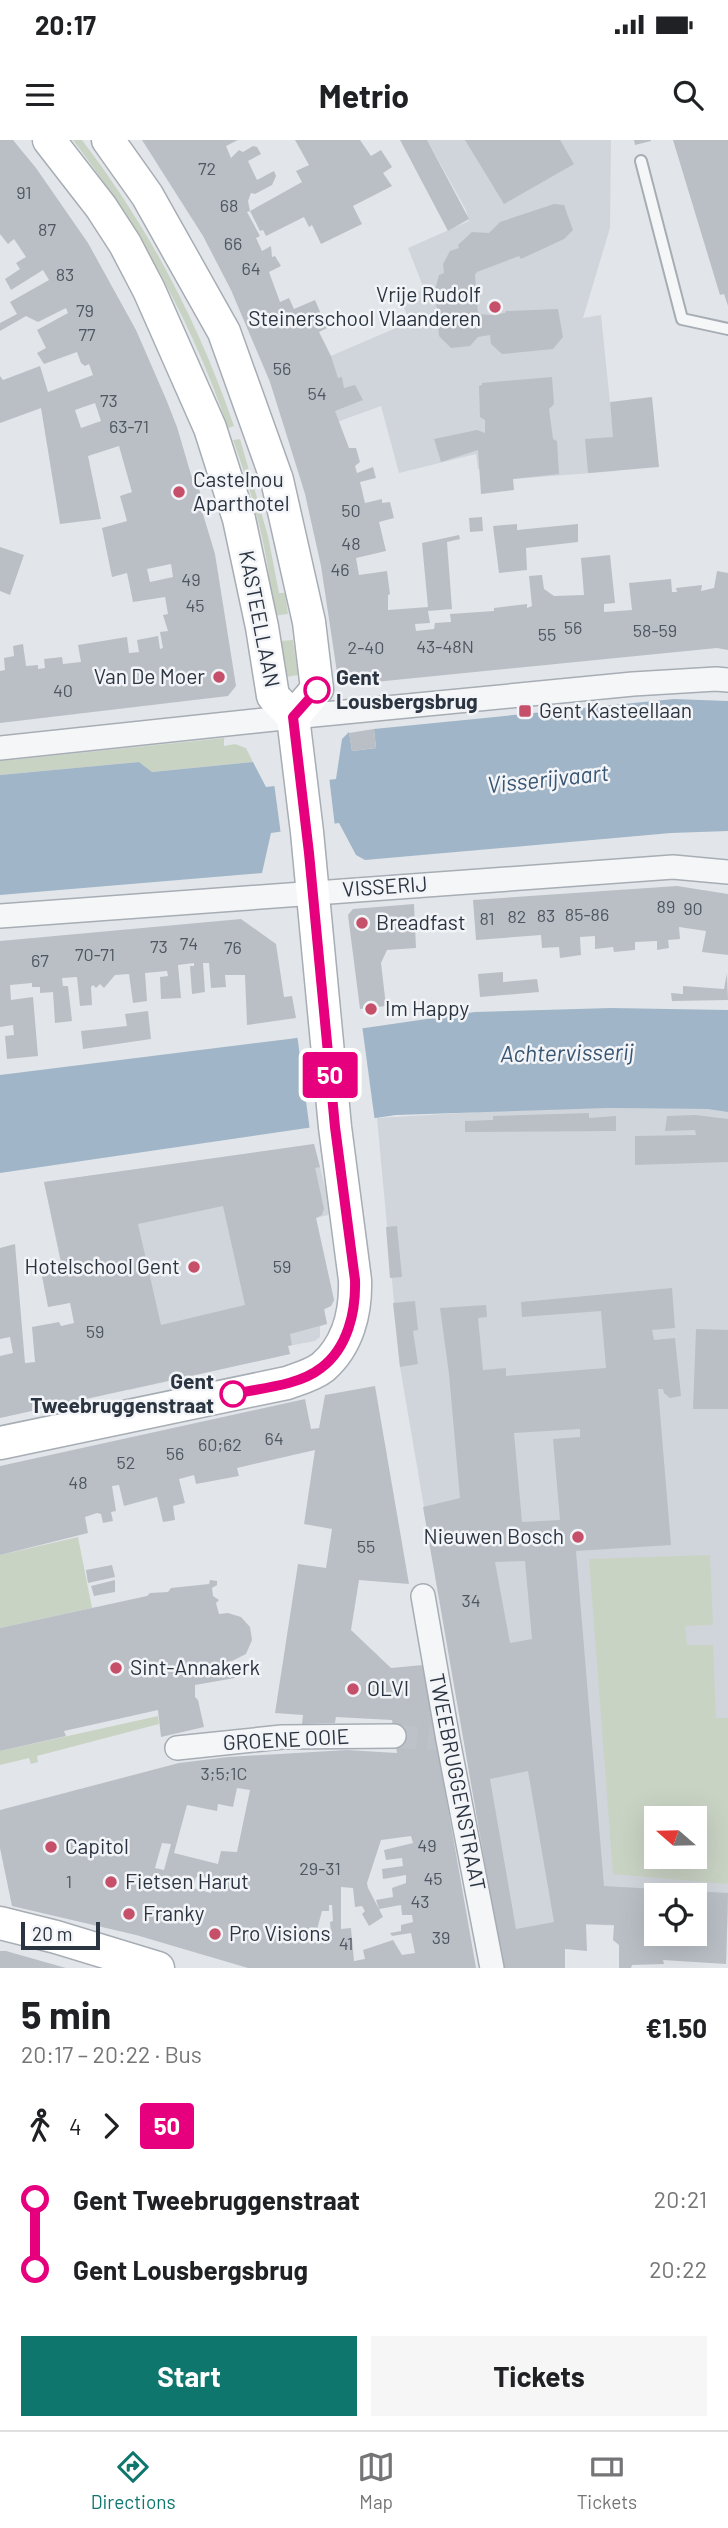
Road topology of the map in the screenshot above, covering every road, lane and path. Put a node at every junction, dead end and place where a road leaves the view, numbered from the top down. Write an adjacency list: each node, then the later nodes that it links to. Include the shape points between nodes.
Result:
1 (49, 140): 6 (street, KASTEELLAAN, via 125,244 205,415 239,519)
2 (108, 140): 5 (street, KASTEELLAAN, via 147,195 224,332 277,480)
3 (641, 161): 4 (lane, via 682,319)
4 (728, 329)
5 (309, 622): 6 (street); 8 (street, KASTEELLAAN, via 317,690)
6 (262, 627): 8 (street, KASTEELLAAN, via 273,696)
7 (728, 680): 8 (street, via 633,684)
8 (293, 717): 9 (street); 11 (street)
9 (0, 748)
10 (728, 872): 11 (street, VISSERIJ, via 673,867)
11 (313, 891): 12 (street, VISSERIJ); 13 (street, via 355,1280 356,1302 338,1350 322,1368 287,1383)
12 (0, 916)
13 (0, 1443)
14 (424, 1596): 19 (street, TWEEBRUGGENSTRAAT)
15 (394, 1736): 16 (street, GROENE OOIE, via 282,1737)
16 (177, 1748)
17 (2, 1925): 18 (street)
18 (158, 1968)
19 (492, 1968)

